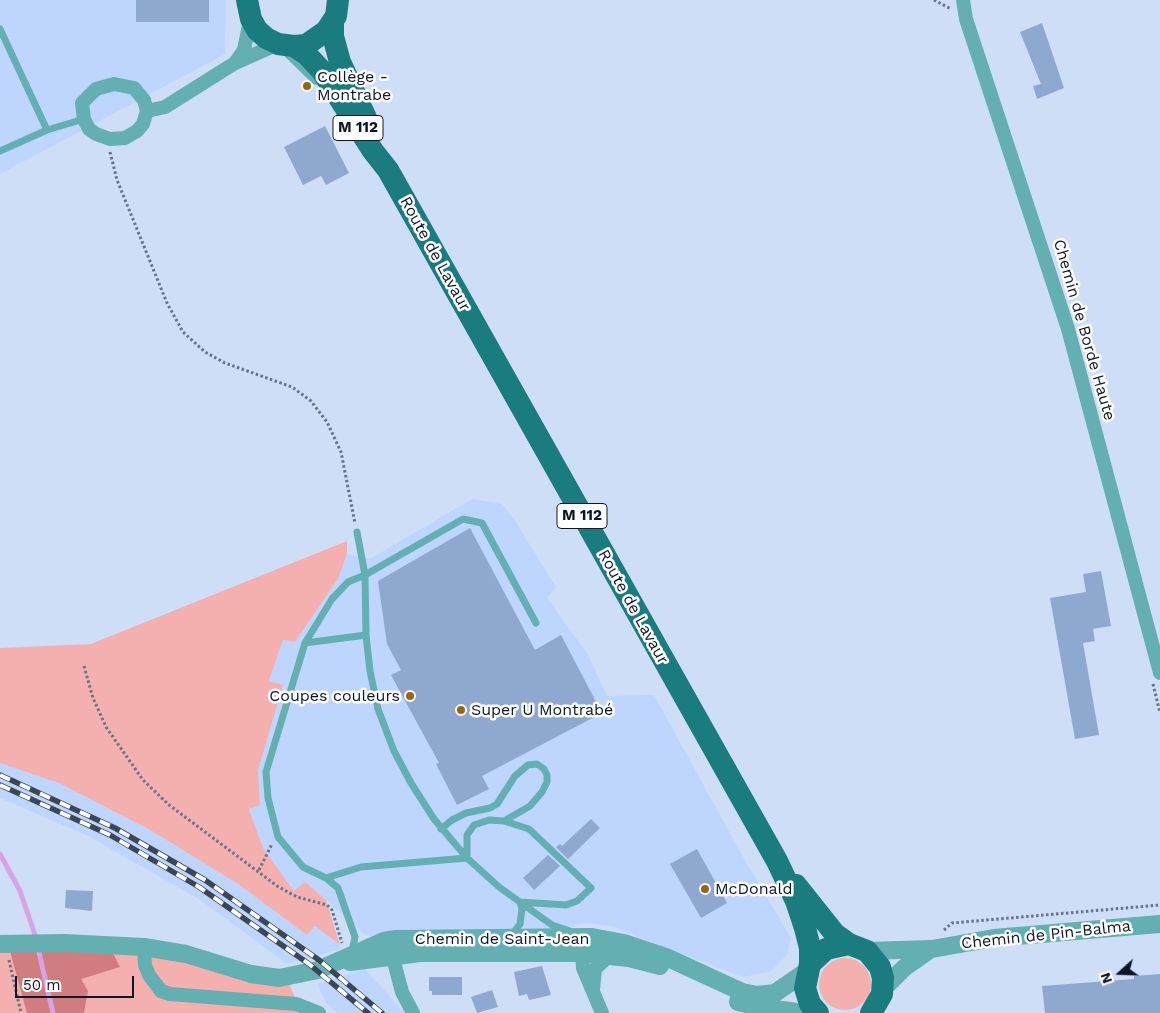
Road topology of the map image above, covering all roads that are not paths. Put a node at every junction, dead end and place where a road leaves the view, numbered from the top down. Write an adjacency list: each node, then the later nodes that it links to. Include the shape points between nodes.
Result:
1 (964, 0): 17 (street, Chemin de Borde Haute, via 966,20 1068,329)
2 (337, 6): 5 (main road, via 317,39 306,45); 11 (main road, Route de Lavaur / M 112, via 333,36 340,62)
3 (249, 9): 5 (main road, Route de Lavaur, via 262,34); 6 (street, via 244,50)
4 (0, 29): 9 (lane)
5 (286, 45): 6 (street); 11 (main road, Route de Lavaur / M 112, via 306,54 331,85)
6 (235, 63): 7 (street, via 166,107)
7 (147, 111): 8 (street, via 143,124 124,138 110,139 96,134); 8 (street, via 144,100 134,88 114,84 89,94 82,103)
8 (84, 119): 9 (lane)
9 (47, 130): 10 (lane)
10 (0, 151)
11 (388, 170): 21 (main road, Route de Lavaur / M 112)
12 (357, 532): 13 (lane)
13 (365, 575): 14 (lane, via 463,519 482,523); 15 (lane); 16 (lane, via 348,582 332,599)
14 (536, 623)
15 (366, 635): 16 (lane); 19 (lane, via 378,709 394,751)
16 (305, 643): 22 (lane, via 266,772 268,798 278,837 303,867)
17 (1160, 673)
18 (504, 821): 19 (lane, via 530,806 542,792 547,775 537,764 528,765 515,776 496,804 466,813); 20 (lane, via 489,820 474,825 467,835); 23 (lane, via 529,829 591,888 577,901 566,905)
19 (441, 829): 20 (lane)
20 (467, 858): 22 (lane, via 361,867); 23 (lane)
21 (777, 861): 30 (main road, Route de Lavaur / M 112, via 835,934); 37 (main road, Route de Lavaur / M 112, via 805,928 810,948)
22 (326, 878): 25 (lane, via 338,888)
23 (520, 902): 26 (lane, via 520,924); 27 (lane, via 552,925)
24 (1160, 924): 31 (street, Chemin de Pin-Balma, via 994,938)
25 (355, 937): 32 (lane); 35 (lane)
26 (510, 937): 27 (street, Chemin de Saint-Jean); 32 (street, Chemin de Saint-Jean, via 396,939); 33 (lane)
27 (592, 937): 34 (street); 37 (street, Chemin de Saint-Jean, via 624,943 666,957 742,992 757,995 775,993)
28 (10, 947): 29 (street, Chemin de Saint-Jean, via 46,943)
29 (144, 947): 35 (street, Chemin de Saint-Jean, via 186,954 272,978 295,976); 40 (street, via 149,976 161,991 301,1005)
30 (858, 948): 31 (street, Chemin de Pin-Balma); 37 (main road, via 826,949); 39 (main road, Route de Lavaur, via 880,968)
31 (932, 949): 39 (street, Chemin de Pin-Balma, via 904,968)
32 (384, 953): 33 (street, Chemin de Saint-Jean); 35 (street, Chemin de Saint-Jean); 41 (street, via 394,962 402,992)
33 (498, 953): 34 (street, Chemin de Saint-Jean)
34 (582, 953): 36 (street, Chemin de Saint-Jean); 38 (street, via 583,968)
35 (343, 956)
36 (610, 956): 38 (street, via 595,969); 43 (street, Chemin de Saint-Jean, via 655,964 734,1001)
37 (808, 968): 44 (main road, Route de Lavaur, via 805,980 807,996)
38 (593, 990): 42 (street)
39 (879, 1004)
40 (319, 1013)
41 (413, 1013)
42 (602, 1013)
43 (804, 1013)
44 (818, 1013)

